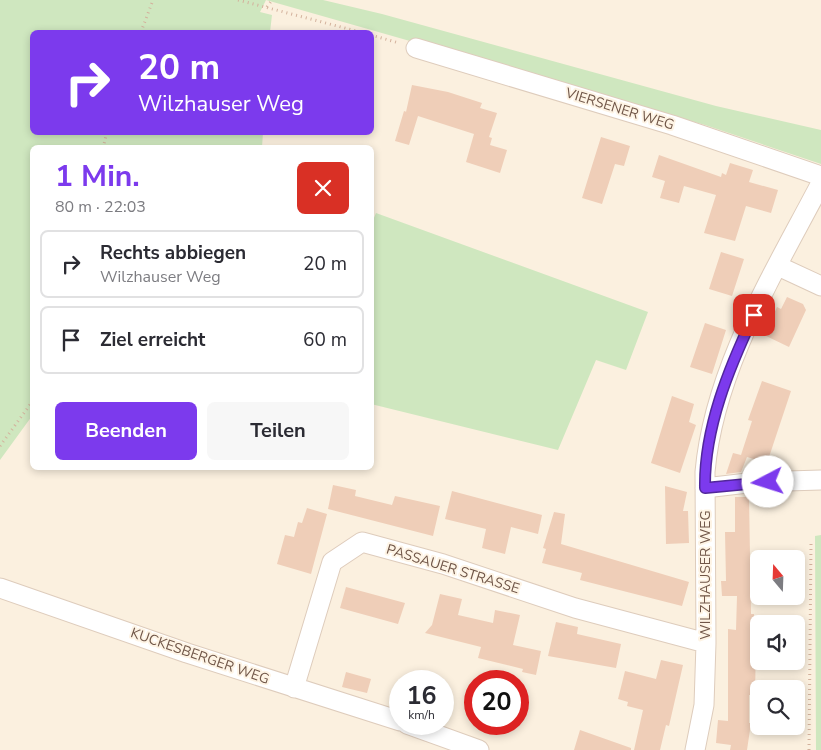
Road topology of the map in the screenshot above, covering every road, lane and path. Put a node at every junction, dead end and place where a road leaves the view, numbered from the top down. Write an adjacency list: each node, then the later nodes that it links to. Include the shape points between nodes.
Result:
1 (153, 0): 5 (path)
2 (238, 0): 4 (path)
3 (272, 0): 4 (path)
4 (267, 7): 6 (path)
5 (142, 30)
6 (353, 30)
7 (374, 37): 8 (path)
8 (416, 48): 9 (street, VIERSENER WEG, via 672,125)
9 (821, 176)
10 (821, 184): 11 (street, WILZHAUSER WEG)
11 (778, 266): 12 (street); 16 (street, WILZHAUSER WEG, via 746,331 716,414 707,449)
12 (821, 286)
13 (30, 405): 14 (path)
14 (0, 446)
15 (821, 480): 16 (street)
16 (705, 488): 19 (street, WILZHAUSER WEG)
17 (812, 544): 25 (path)
18 (0, 588): 20 (street, KUCKESBERGER WEG)
19 (706, 643): 20 (street, PASSAUER STRASSE, via 575,608 443,564 362,542 332,562); 24 (street, WILZHAUSER WEG, via 704,705)
20 (294, 688): 21 (street, KUCKESBERGER WEG)
21 (389, 718)
22 (437, 735): 23 (street)
23 (479, 750)
24 (695, 750)
25 (809, 750)

